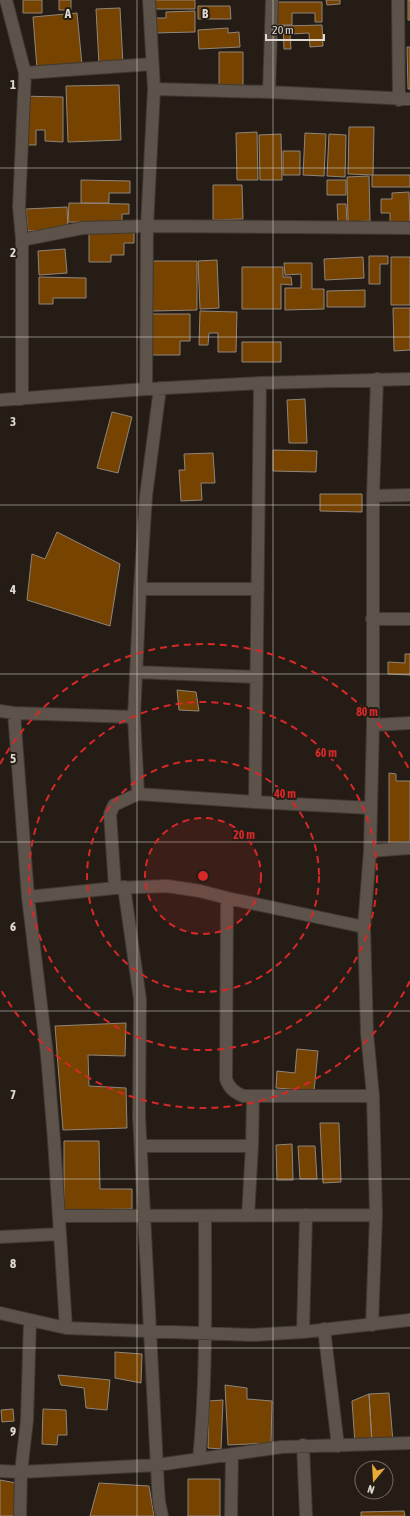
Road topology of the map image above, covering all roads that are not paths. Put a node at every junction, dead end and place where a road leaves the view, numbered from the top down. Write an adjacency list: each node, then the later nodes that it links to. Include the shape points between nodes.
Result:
1 (6, 0): 7 (street)
2 (149, 0): 6 (street)
3 (272, 0): 9 (street)
4 (398, 0): 5 (street)
5 (404, 35): 10 (street)
6 (152, 64): 7 (street); 8 (street)
7 (25, 73): 13 (street, via 19,207)
8 (154, 89): 9 (street); 11 (street)
9 (269, 92): 10 (street)
10 (404, 100)
11 (147, 226): 12 (street); 13 (street, via 83,228); 18 (street)
12 (410, 228)
13 (22, 240): 19 (street)
14 (410, 379): 15 (street)
15 (377, 380): 16 (street); 22 (street)
16 (260, 383): 17 (street); 24 (street)
17 (160, 388): 18 (street); 23 (street, via 146,496)
18 (146, 389): 19 (street)
19 (22, 399): 20 (street)
20 (0, 400)
21 (410, 495): 22 (street)
22 (373, 496): 25 (street)
23 (140, 589): 24 (street); 27 (street)
24 (258, 589): 28 (street)
25 (372, 619): 26 (street); 33 (street)
26 (410, 619)
27 (136, 672): 28 (street); 31 (street)
28 (256, 677): 35 (street)
29 (0, 711): 30 (street)
30 (14, 713): 31 (street); 40 (street)
31 (134, 717): 34 (street)
32 (410, 723): 33 (street)
33 (373, 725): 36 (street)
34 (138, 794): 35 (street); 39 (street, via 114,805 110,814)
35 (255, 802): 36 (street)
36 (371, 808): 38 (street)
37 (410, 848): 38 (street)
38 (370, 851): 42 (street)
39 (119, 888): 40 (street); 41 (street, via 167,886); 45 (street, via 140,999)
40 (28, 897): 49 (street, via 47,1054)
41 (227, 898): 42 (street); 43 (street, via 226,1079 229,1087 236,1093)
42 (364, 927): 44 (street, via 367,1033)
43 (253, 1096): 44 (street); 46 (street)
44 (373, 1096): 48 (street)
45 (141, 1146): 46 (street); 50 (street)
46 (252, 1146): 52 (street)
47 (306, 1215): 48 (street); 52 (street); 62 (street)
48 (376, 1215): 58 (street)
49 (59, 1216): 50 (street); 53 (street)
50 (144, 1216): 51 (street); 61 (street)
51 (205, 1216): 52 (street); 63 (street)
52 (248, 1216)
53 (60, 1234): 54 (street); 59 (street)
54 (0, 1237)
55 (0, 1313): 56 (street)
56 (30, 1320): 59 (street); 71 (street, via 27,1420)
57 (410, 1320): 58 (street)
58 (372, 1325): 60 (street)
59 (66, 1328): 61 (street)
60 (324, 1329): 62 (street); 66 (street)
61 (151, 1332): 63 (street); 69 (street)
62 (303, 1332): 63 (street)
63 (204, 1334): 68 (street)
64 (410, 1443): 66 (street)
65 (303, 1446): 66 (street); 67 (street); 75 (street)
66 (338, 1446)
67 (232, 1454): 68 (street); 74 (street)
68 (199, 1459): 69 (street)
69 (157, 1465): 71 (street); 73 (street)
70 (0, 1471): 71 (street)
71 (21, 1472): 72 (street)
72 (20, 1516)
73 (162, 1516)
74 (231, 1516)
75 (306, 1516)

